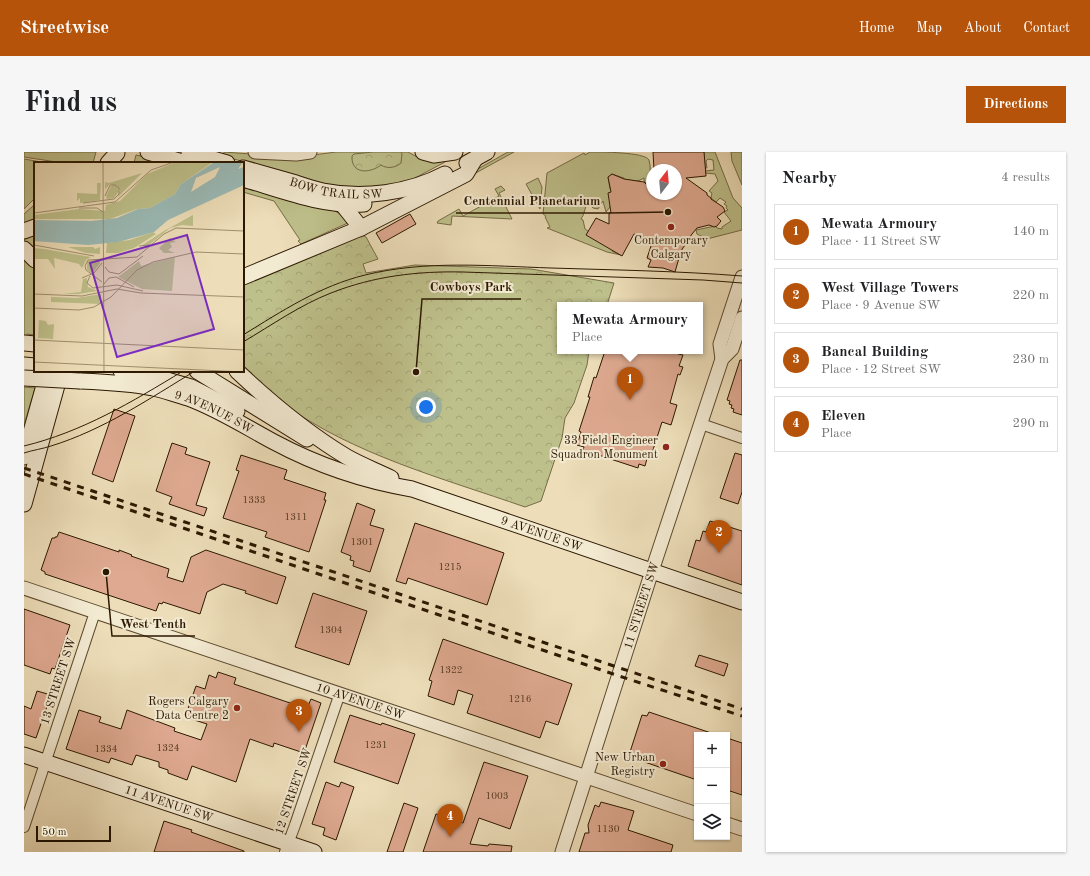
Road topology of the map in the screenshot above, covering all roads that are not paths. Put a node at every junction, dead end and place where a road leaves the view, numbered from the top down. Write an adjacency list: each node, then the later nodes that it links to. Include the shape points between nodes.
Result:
1 (148, 152): 8 (main road)
2 (189, 152): 9 (main road)
3 (255, 152): 4 (street)
4 (310, 152)
5 (423, 152): 6 (main road)
6 (454, 152)
7 (481, 156): 12 (main road); 15 (main road, via 466,174)
8 (183, 162)
9 (224, 162)
10 (244, 168): 12 (main road, BOW TRAIL SW, via 322,191 348,194 372,194)
11 (244, 179): 13 (main road, via 323,202)
12 (431, 181): 13 (main road, via 425,188 397,199 378,203)
13 (342, 204): 15 (main road)
14 (34, 227): 16 (main road)
15 (361, 228): 19 (main road)
16 (24, 232)
17 (24, 249): 18 (main road)
18 (34, 259)
19 (244, 277)
20 (742, 277): 22 (street, 11 STREET SW, via 720,344)
21 (742, 318): 22 (street, 11 STREET SW, via 732,349)
22 (722, 359): 29 (street, 11 STREET SW)
23 (43, 372): 32 (main road, 9 AVENUE SW, bridge, via 80,381 153,388 189,399 312,461)
24 (48, 372): 31 (main road)
25 (61, 372): 33 (main road)
26 (127, 372): 32 (main road, 9 AVENUE SW, via 153,376 190,387 322,456)
27 (199, 372): 32 (main road, via 290,430 327,450)
28 (238, 372): 32 (main road, via 271,403 316,436)
29 (701, 424): 30 (street); 34 (street, 11 STREET SW)
30 (742, 438)
31 (24, 457)
32 (344, 464): 34 (main road, 9 AVENUE SW, via 369,480 412,489)
33 (24, 504)
34 (652, 572): 36 (main road, 9 AVENUE SW); 41 (street, 11 STREET SW)
35 (24, 588): 37 (street, 10 AVENUE SW)
36 (742, 602)
37 (95, 612): 38 (street, 10 AVENUE SW); 40 (street, 13 STREET SW)
38 (340, 693): 41 (street, 10 AVENUE SW); 46 (street, 12 STREET SW)
39 (24, 755): 40 (main road, 11 AVENUE SW)
40 (46, 762): 44 (street, 13 STREET SW); 46 (main road, 11 AVENUE SW)
41 (587, 777): 42 (street, 10 AVENUE SW); 48 (street, 11 STREET SW)
42 (694, 813)
43 (730, 825): 45 (street)
44 (24, 827)
45 (742, 829)
46 (287, 848): 47 (main road, 11 AVENUE SW)
47 (314, 852)
48 (562, 852)

